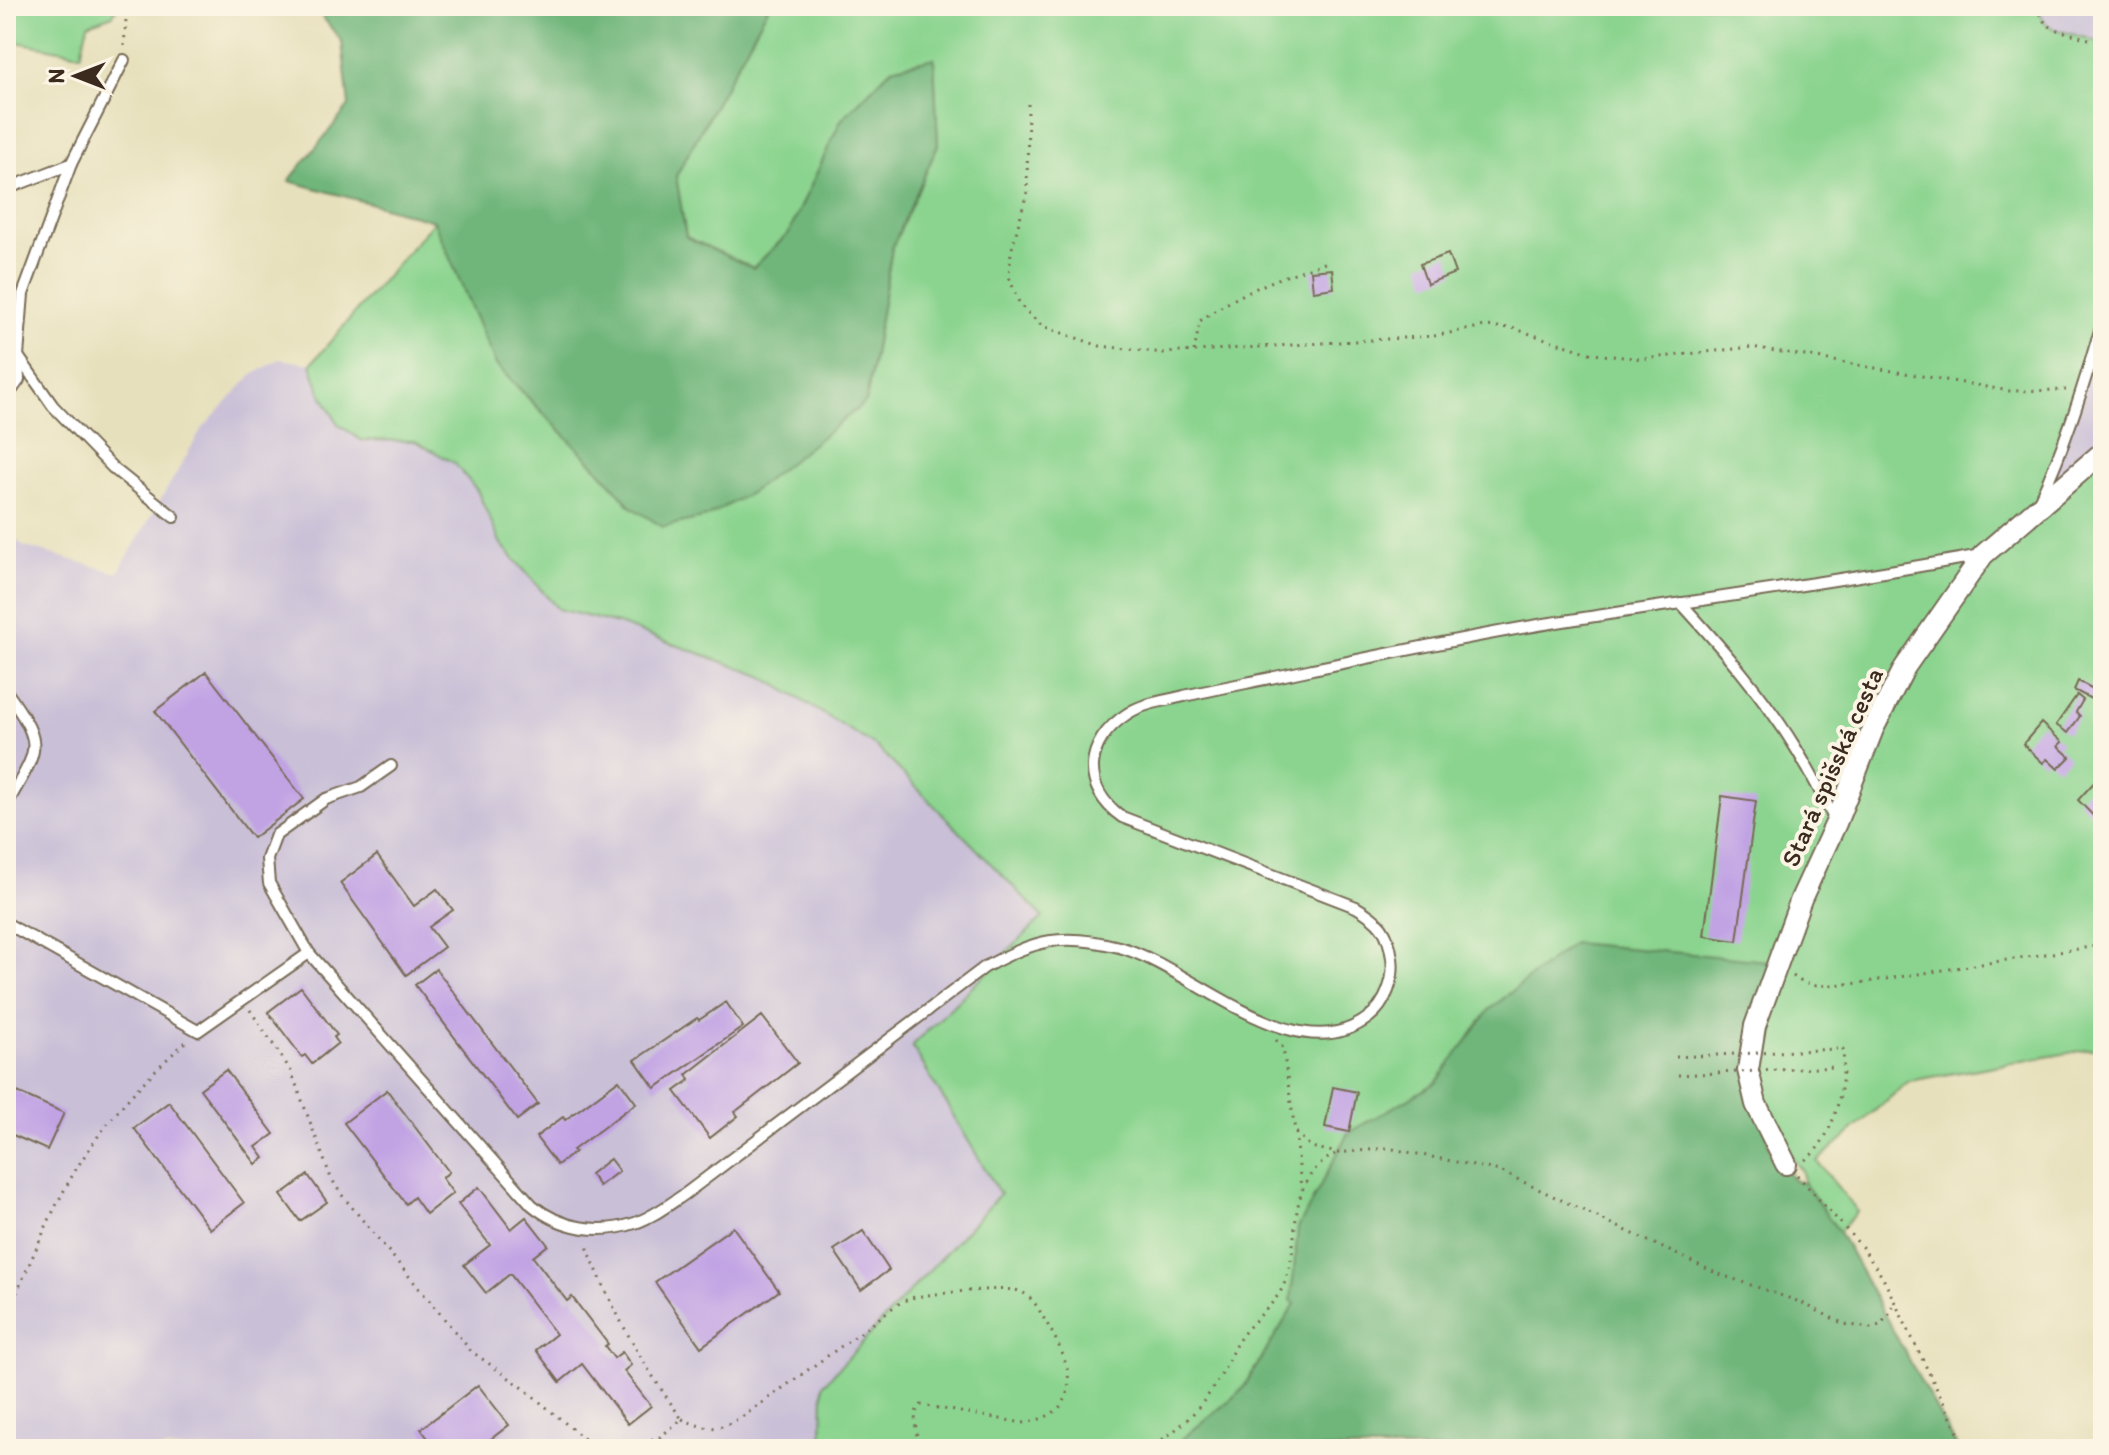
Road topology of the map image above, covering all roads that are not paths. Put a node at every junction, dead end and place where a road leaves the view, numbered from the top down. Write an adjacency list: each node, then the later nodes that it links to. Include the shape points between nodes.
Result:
1 (124, 60): 2 (lane)
2 (71, 164): 3 (lane); 8 (lane, via 23,294)
3 (6, 189)
4 (2103, 321): 5 (lane)
5 (2097, 340): 7 (lane); 11 (lane)
6 (6, 346): 8 (lane)
7 (2103, 352)
8 (18, 356): 9 (lane, via 19,380); 12 (lane, via 53,406 103,458)
9 (6, 398)
10 (2103, 452): 11 (street, Stará spišská cesta)
11 (2035, 512): 13 (street, Stará spišská cesta)
12 (174, 517)
13 (1983, 555): 14 (lane); 18 (street, Stará spišská cesta, via 1905,667 1873,729)
14 (1681, 603): 18 (lane, via 1767,706); 20 (lane, via 1532,626 1232,685 1147,705 1107,731 1095,750 1095,787 1105,805 1122,817 1375,918 1389,937 1393,965 1389,991 1377,1011 1359,1025 1331,1034 1299,1031 1261,1020 1121,947 1061,939 1040,942 985,967 685,1194 638,1223 588,1229 556,1220 532,1205)
15 (6, 691): 17 (lane, via 35,743)
16 (391, 766): 20 (lane, via 361,787 326,799 276,835 267,859 269,883)
17 (6, 806)
18 (1836, 823): 21 (street, Stará spišská cesta, via 1801,899 1755,1026 1748,1070 1756,1104)
19 (6, 923): 20 (lane, via 198,1031)
20 (309, 953)
21 (1786, 1164)

